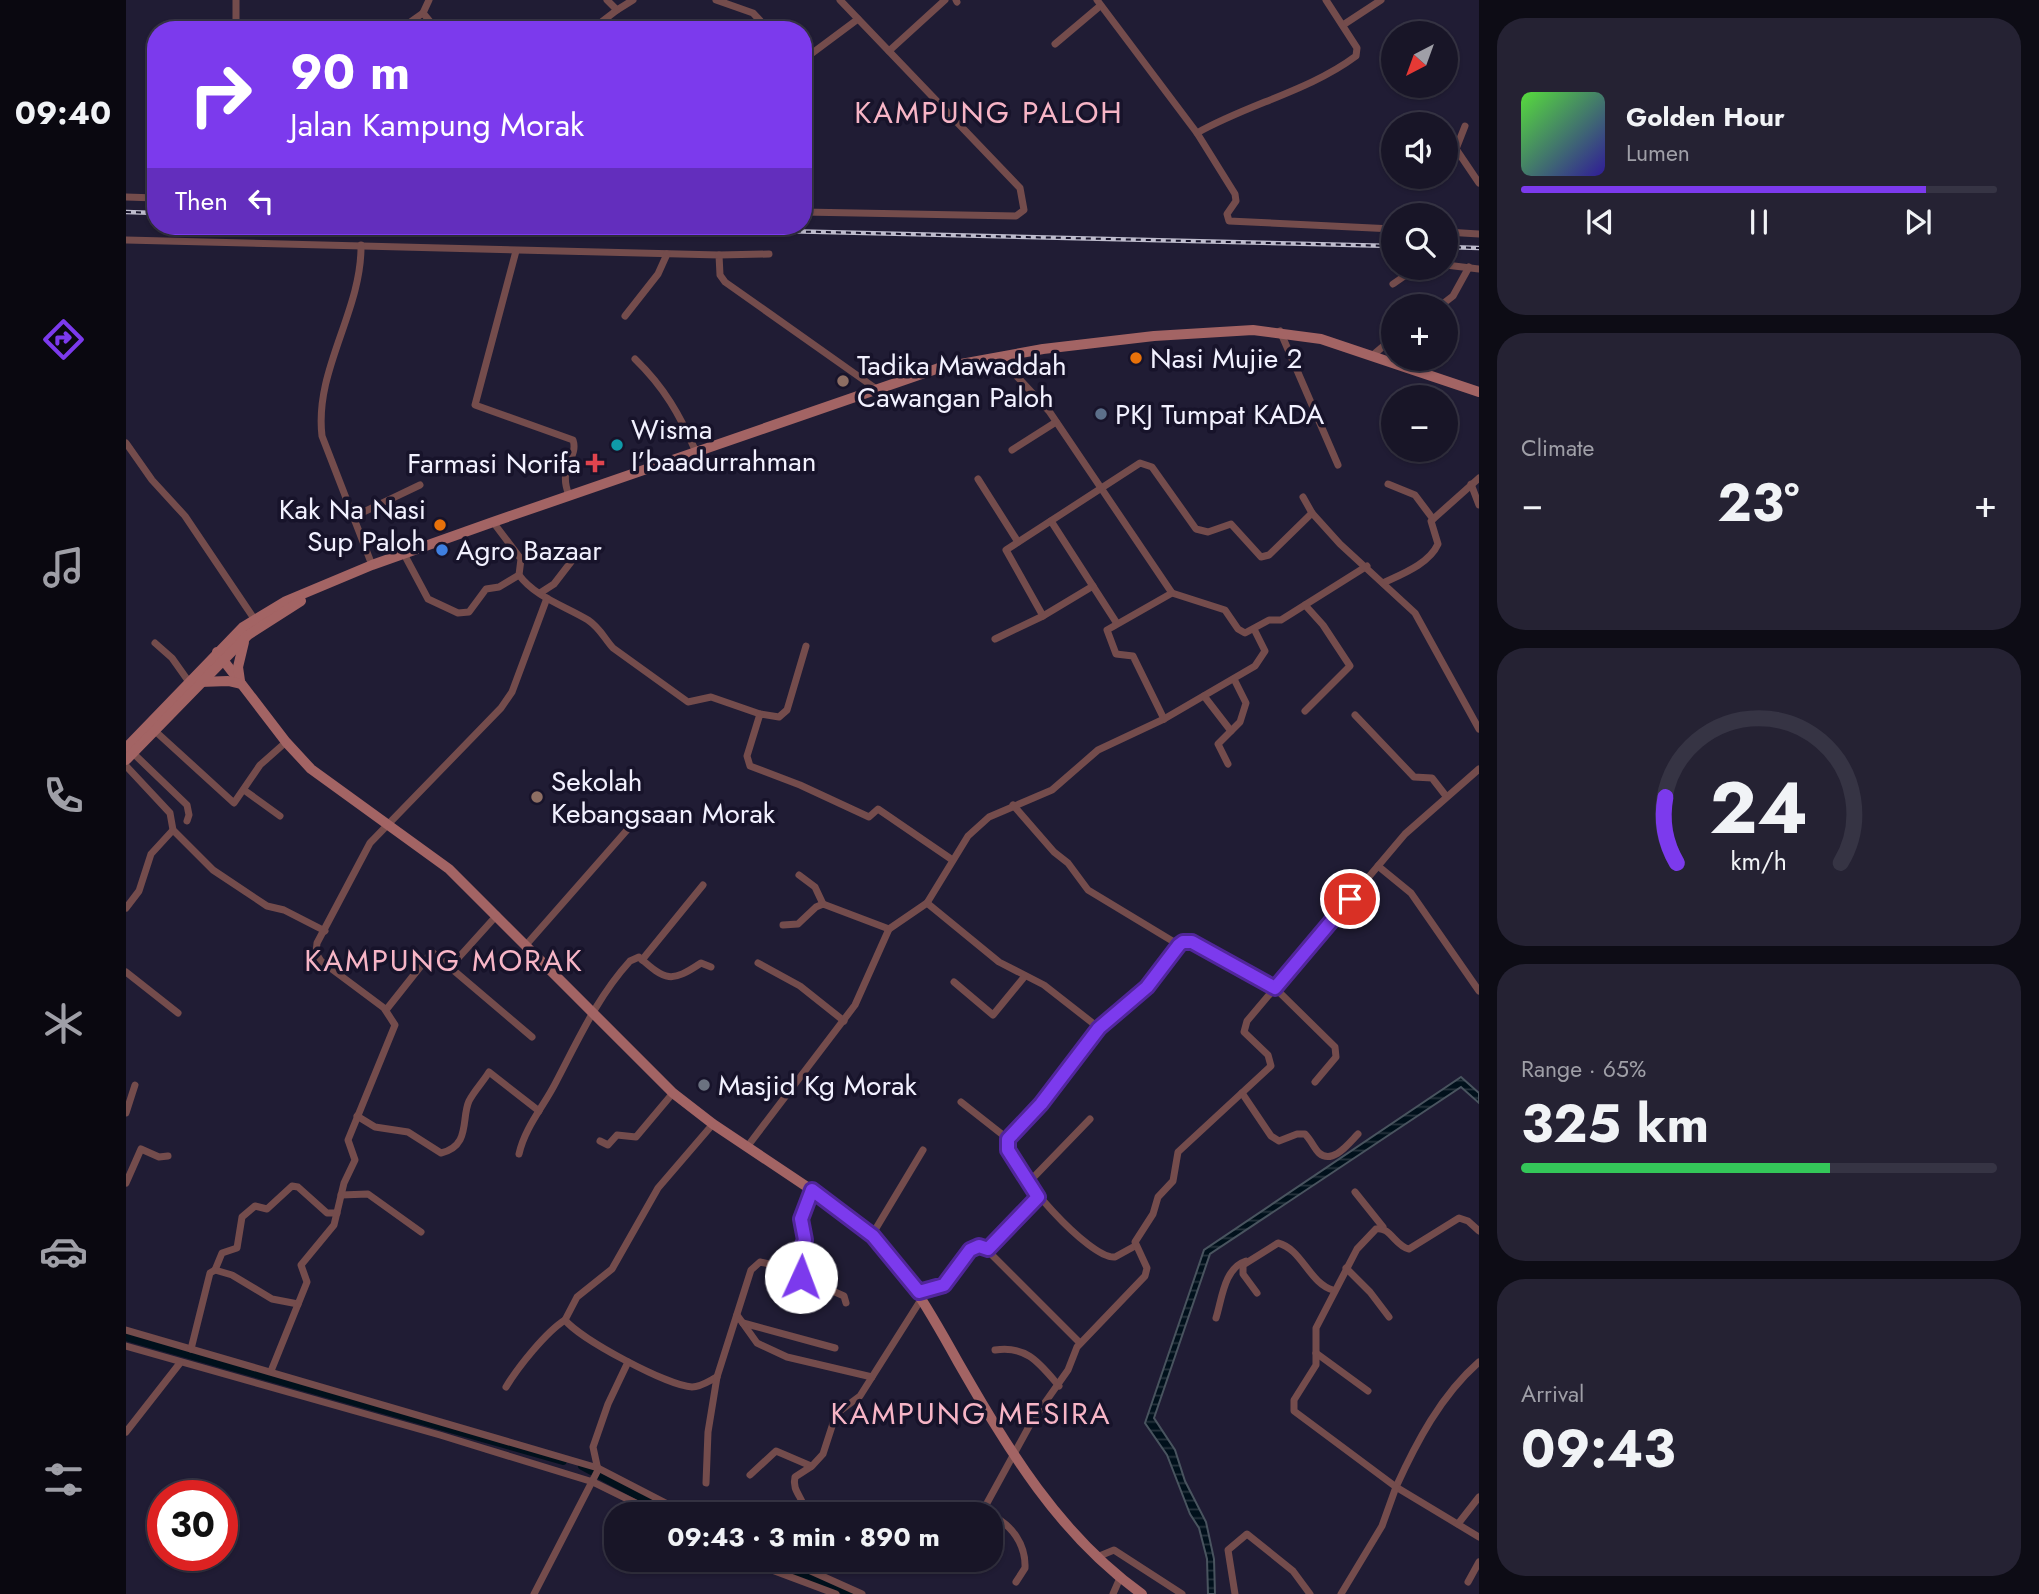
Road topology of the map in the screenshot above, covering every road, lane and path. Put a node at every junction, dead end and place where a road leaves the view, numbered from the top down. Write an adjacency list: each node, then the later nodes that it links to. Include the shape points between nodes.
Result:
1 (236, 0): 14 (street)
2 (429, 0): 12 (street)
3 (607, 0): 11 (street)
4 (633, 0): 11 (street)
5 (716, 0): 18 (street, via 753,13)
6 (840, 0): 13 (street)
7 (945, 0): 21 (street)
8 (1326, 0): 19 (street)
9 (1381, 0): 19 (street)
10 (1099, 3): 20 (street); 24 (street)
11 (617, 10): 17 (street)
12 (423, 13): 15 (street); 16 (street)
13 (858, 19): 21 (street); 22 (street)
14 (236, 21)
15 (411, 21)
16 (430, 21)
17 (603, 21)
18 (761, 21)
19 (1343, 25): 24 (street, via 1357,48 1353,58)
20 (1055, 44)
21 (889, 51): 28 (street, via 1021,190 1024,210 1016,216)
22 (812, 53)
23 (1465, 126): 25 (street, via 1455,147)
24 (1197, 133): 29 (street, via 1236,197 1227,214 1229,221)
25 (1479, 183)
26 (126, 197): 27 (street)
27 (147, 198)
28 (812, 212)
29 (1381, 228)
30 (1458, 233): 31 (street)
31 (1479, 234)
32 (126, 240): 33 (street)
33 (361, 246): 34 (street); 69 (street, via 358,280 319,416 321,436)
34 (516, 251): 35 (street); 65 (street, via 475,405 573,440 574,451 564,470)
35 (667, 254): 37 (street); 44 (street, via 658,274)
36 (769, 254): 37 (street)
37 (719, 255): 52 (street, via 719,275 725,282)
38 (1458, 266): 39 (street)
39 (1469, 267): 40 (street); 43 (street)
40 (1479, 269)
41 (1399, 280): 42 (street)
42 (1393, 284)
43 (1454, 294)
44 (625, 316)
45 (1280, 331): 47 (main road, via 1154,337); 48 (main road); 58 (street)
46 (1381, 348): 48 (street)
47 (1005, 355): 52 (main road, via 939,368); 54 (street, via 1011,370)
48 (1373, 355): 49 (main road)
49 (1381, 357)
50 (635, 359): 57 (street, via 660,384)
51 (1427, 371): 53 (main road)
52 (875, 388): 57 (main road)
53 (1479, 392)
54 (1056, 422): 56 (street); 64 (street)
55 (126, 443): 87 (street, via 185,516)
56 (1012, 450)
57 (696, 452): 65 (main road)
58 (1338, 465)
59 (1479, 478): 62 (street)
60 (978, 479): 73 (street)
61 (1388, 484): 70 (street, via 1413,494)
62 (1471, 484): 67 (street); 70 (street)
63 (420, 485): 69 (street)
64 (1099, 488): 68 (street, via 1147,463 1196,529 1208,532 1231,524 1264,557); 71 (street); 82 (street)
65 (569, 495): 72 (main road)
66 (1303, 498): 68 (street)
67 (1479, 505)
68 (1312, 513): 77 (street)
69 (353, 517): 76 (street)
70 (1433, 519): 79 (street, via 1435,550 1420,564)
71 (1051, 521): 73 (street); 80 (street)
72 (493, 522): 74 (main road); 78 (street, via 521,559)
73 (1018, 542): 85 (street, via 1006,554)
74 (404, 554): 76 (main road); 78 (street, via 424,595 458,613 469,612 486,589)
75 (573, 558): 81 (street, via 554,584)
76 (372, 565): 87 (main road)
77 (1367, 566): 79 (street); 84 (street)
78 (519, 575): 81 (street)
79 (1383, 583): 102 (street, via 1415,612)
80 (1093, 586): 85 (street); 86 (street)
81 (540, 593): 83 (street)
82 (1172, 593): 86 (street); 88 (street, via 1225,610 1242,633)
83 (547, 598): 99 (street, via 589,621 613,648 682,699 693,703 711,697); 116 (street, via 512,692 501,708)
84 (1305, 606): 88 (street); 98 (street, via 1350,666)
85 (1043, 616): 90 (street)
86 (1116, 622): 101 (street, via 1108,630 1115,652 1131,654)
87 (257, 623): 89 (main road); 93 (main road)
88 (1254, 629): 94 (street, via 1264,656)
89 (248, 635): 93 (main road); 96 (main road, via 240,650)
90 (995, 639)
91 (155, 643): 95 (street)
92 (806, 646): 99 (street, via 784,715)
93 (220, 655): 95 (main road); 96 (main road)
94 (1234, 679): 97 (street); 104 (street, via 1246,703 1240,722)
95 (194, 682): 96 (main road); 103 (main road); 106 (main road)
96 (241, 684): 105 (main road)
97 (1204, 696): 101 (street); 104 (street)
98 (1305, 711)
99 (760, 714): 118 (street, via 747,756 750,766 869,817 878,809)
100 (1355, 715): 111 (street, via 1414,777 1432,778)
101 (1164, 719): 112 (street, via 1098,750 1052,790)
102 (1479, 729)
103 (154, 730): 106 (main road); 110 (street, via 234,803)
104 (1231, 731): 107 (street, via 1218,744)
105 (286, 742): 110 (street, via 270,752); 116 (main road, via 322,779)
106 (128, 754): 115 (street, via 187,805)
107 (1228, 764)
108 (126, 766): 117 (street, via 170,813)
109 (1479, 769): 111 (street)
110 (244, 790): 114 (street)
111 (1446, 796): 119 (street)
112 (1013, 805): 118 (street, via 989,817); 130 (street, via 1088,890)
113 (642, 813): 129 (street)
114 (280, 816)
115 (187, 821)
116 (388, 825): 125 (main road, via 449,869); 128 (street, via 359,859)
117 (173, 830): 124 (street, via 151,854 139,891); 128 (street, via 213,870 267,906)
118 (951, 859): 122 (street)
119 (1378, 866): 138 (street); 139 (street, via 1410,892)
120 (799, 875): 123 (street, via 815,887)
121 (703, 885): 131 (street)
122 (927, 903): 127 (street); 136 (street, via 999,962)
123 (823, 904): 126 (street, via 798,924); 127 (street)
124 (126, 908)
125 (497, 915): 129 (main road); 133 (street)
126 (783, 925)
127 (889, 929): 143 (street)
128 (324, 930): 140 (street, via 317,957)
129 (526, 945): 142 (main road)
130 (1179, 945): 138 (street, via 1192,942); 144 (street, via 1147,987)
131 (642, 960): 134 (street, via 665,977 681,976 703,962); 142 (street, via 635,957 630,961)
132 (758, 963): 143 (street, via 800,986)
133 (451, 966): 140 (street, via 430,951); 145 (street)
134 (711, 967)
135 (126, 972): 141 (street)
136 (1025, 976): 137 (street, via 993,1015); 144 (street, via 1044,985)
137 (954, 982)
138 (1275, 988): 146 (street, via 1337,1049 1336,1057); 149 (street, via 1247,1021 1244,1032 1268,1055 1270,1066)
139 (1478, 989)
140 (386, 1010): 153 (street, via 394,1020 394,1030)
141 (178, 1013)
142 (593, 1013): 148 (main road); 151 (street)
143 (844, 1021): 159 (street)
144 (1099, 1028): 157 (street)
145 (532, 1037)
146 (1315, 1082)
147 (135, 1085): 152 (street)
148 (673, 1093): 155 (main road); 158 (street, via 636,1137 618,1135 608,1145)
149 (1242, 1093): 156 (street, via 1279,1141 1305,1134 1329,1157); 174 (street, via 1177,1153 1173,1181 1158,1197)
150 (961, 1102): 157 (street)
151 (539, 1111): 153 (street, via 489,1072 468,1104 465,1130 446,1152 400,1128 375,1127); 161 (street)
152 (126, 1113)
153 (357, 1115): 167 (street, via 348,1141 355,1160)
154 (1090, 1119): 163 (street)
155 (713, 1124): 159 (main road); 188 (street, via 659,1188 612,1269 577,1297)
156 (1358, 1135)
157 (1008, 1139): 163 (street, via 1008,1150)
158 (600, 1141)
159 (747, 1147): 165 (main road)
160 (923, 1150): 173 (street)
161 (519, 1154)
162 (168, 1156): 164 (street, via 141,1149)
163 (1029, 1182): 168 (street)
164 (126, 1183)
165 (812, 1190): 173 (main road); 178 (street, via 801,1219 805,1240)
166 (1355, 1192): 170 (street)
167 (341, 1195): 169 (street); 172 (street, via 368,1194)
168 (1038, 1197): 174 (street, via 1100,1254 1115,1257); 175 (street)
169 (337, 1213): 179 (street, via 326,1212 292,1186 267,1209 255,1206 242,1217 237,1248 222,1253); 184 (street, via 334,1225 301,1265 307,1280)
170 (1386, 1230): 171 (street, via 1409,1249 1459,1218); 177 (street, via 1372,1231)
171 (1479, 1231)
172 (421, 1232)
173 (873, 1236): 182 (main road)
174 (1135, 1246): 191 (street, via 1147,1268 1145,1276)
175 (988, 1249): 182 (street, via 975,1246 944,1285); 191 (street)
176 (1247, 1261): 180 (street, via 1274,1243 1283,1243 1318,1283); 181 (street, via 1243,1274); 187 (street, via 1231,1271)
177 (1346, 1268): 180 (street); 186 (street)
178 (792, 1269): 183 (street, via 844,1296); 185 (street, via 760,1262 753,1266)
179 (215, 1270): 184 (street, via 272,1299); 193 (street, via 210,1273)
180 (1333, 1290): 196 (street, via 1315,1329)
181 (1256, 1293)
182 (920, 1294): 202 (street); 207 (main road)
183 (846, 1303)
184 (298, 1304): 200 (street)
185 (737, 1315): 189 (street); 201 (street)
186 (1389, 1317)
187 (1216, 1318)
188 (565, 1320): 197 (street); 204 (street)
189 (742, 1323): 194 (street); 202 (street, via 755,1342 787,1357)
190 (126, 1330): 193 (street)
191 (1080, 1343): 203 (street)
192 (126, 1346): 199 (street)
193 (191, 1349): 200 (street)
194 (835, 1349)
195 (995, 1350): 203 (street, via 1009,1348 1030,1354)
196 (1316, 1353): 205 (street); 213 (street, via 1313,1373 1292,1403 1296,1416)
197 (628, 1362): 201 (street, via 685,1386 695,1387); 209 (street, via 593,1447)
198 (1479, 1362): 213 (street, via 1453,1390 1414,1447)
199 (180, 1363): 206 (street); 211 (street)
200 (271, 1371): 209 (street)
201 (717, 1377): 212 (street)
202 (872, 1377): 208 (street, via 860,1396 837,1412 825,1451)
203 (1059, 1386): 207 (street)
204 (506, 1387)
205 (1368, 1391)
206 (126, 1432)
207 (1013, 1455): 218 (street); 222 (main road, via 1049,1506)
208 (812, 1466): 210 (street, via 776,1451); 217 (street, via 793,1479)
209 (598, 1469): 211 (street); 216 (street)
210 (750, 1475)
211 (594, 1480): 215 (street); 229 (street)
212 (706, 1483)
213 (1396, 1488): 220 (street); 237 (street, via 1382,1526)
214 (1479, 1497): 220 (street)
215 (635, 1502)
216 (663, 1502)
217 (803, 1502)
218 (991, 1502)
219 (1003, 1524): 227 (street, via 1022,1548 1025,1568)
220 (1458, 1524): 221 (street)
221 (1479, 1537)
222 (1097, 1558): 226 (main road); 234 (street, via 1114,1550)
223 (1479, 1562): 228 (street)
224 (778, 1572): 230 (street)
225 (813, 1572): 231 (street)
226 (1120, 1578): 232 (street); 233 (main road)
227 (1016, 1582)
228 (1468, 1582)
229 (534, 1594)
230 (836, 1594)
231 (862, 1594)
232 (1113, 1594)
233 (1142, 1594)
234 (1182, 1594)
235 (1235, 1594): 236 (street, via 1228,1550 1247,1534 1293,1571)
236 (1310, 1594)
237 (1341, 1594)

